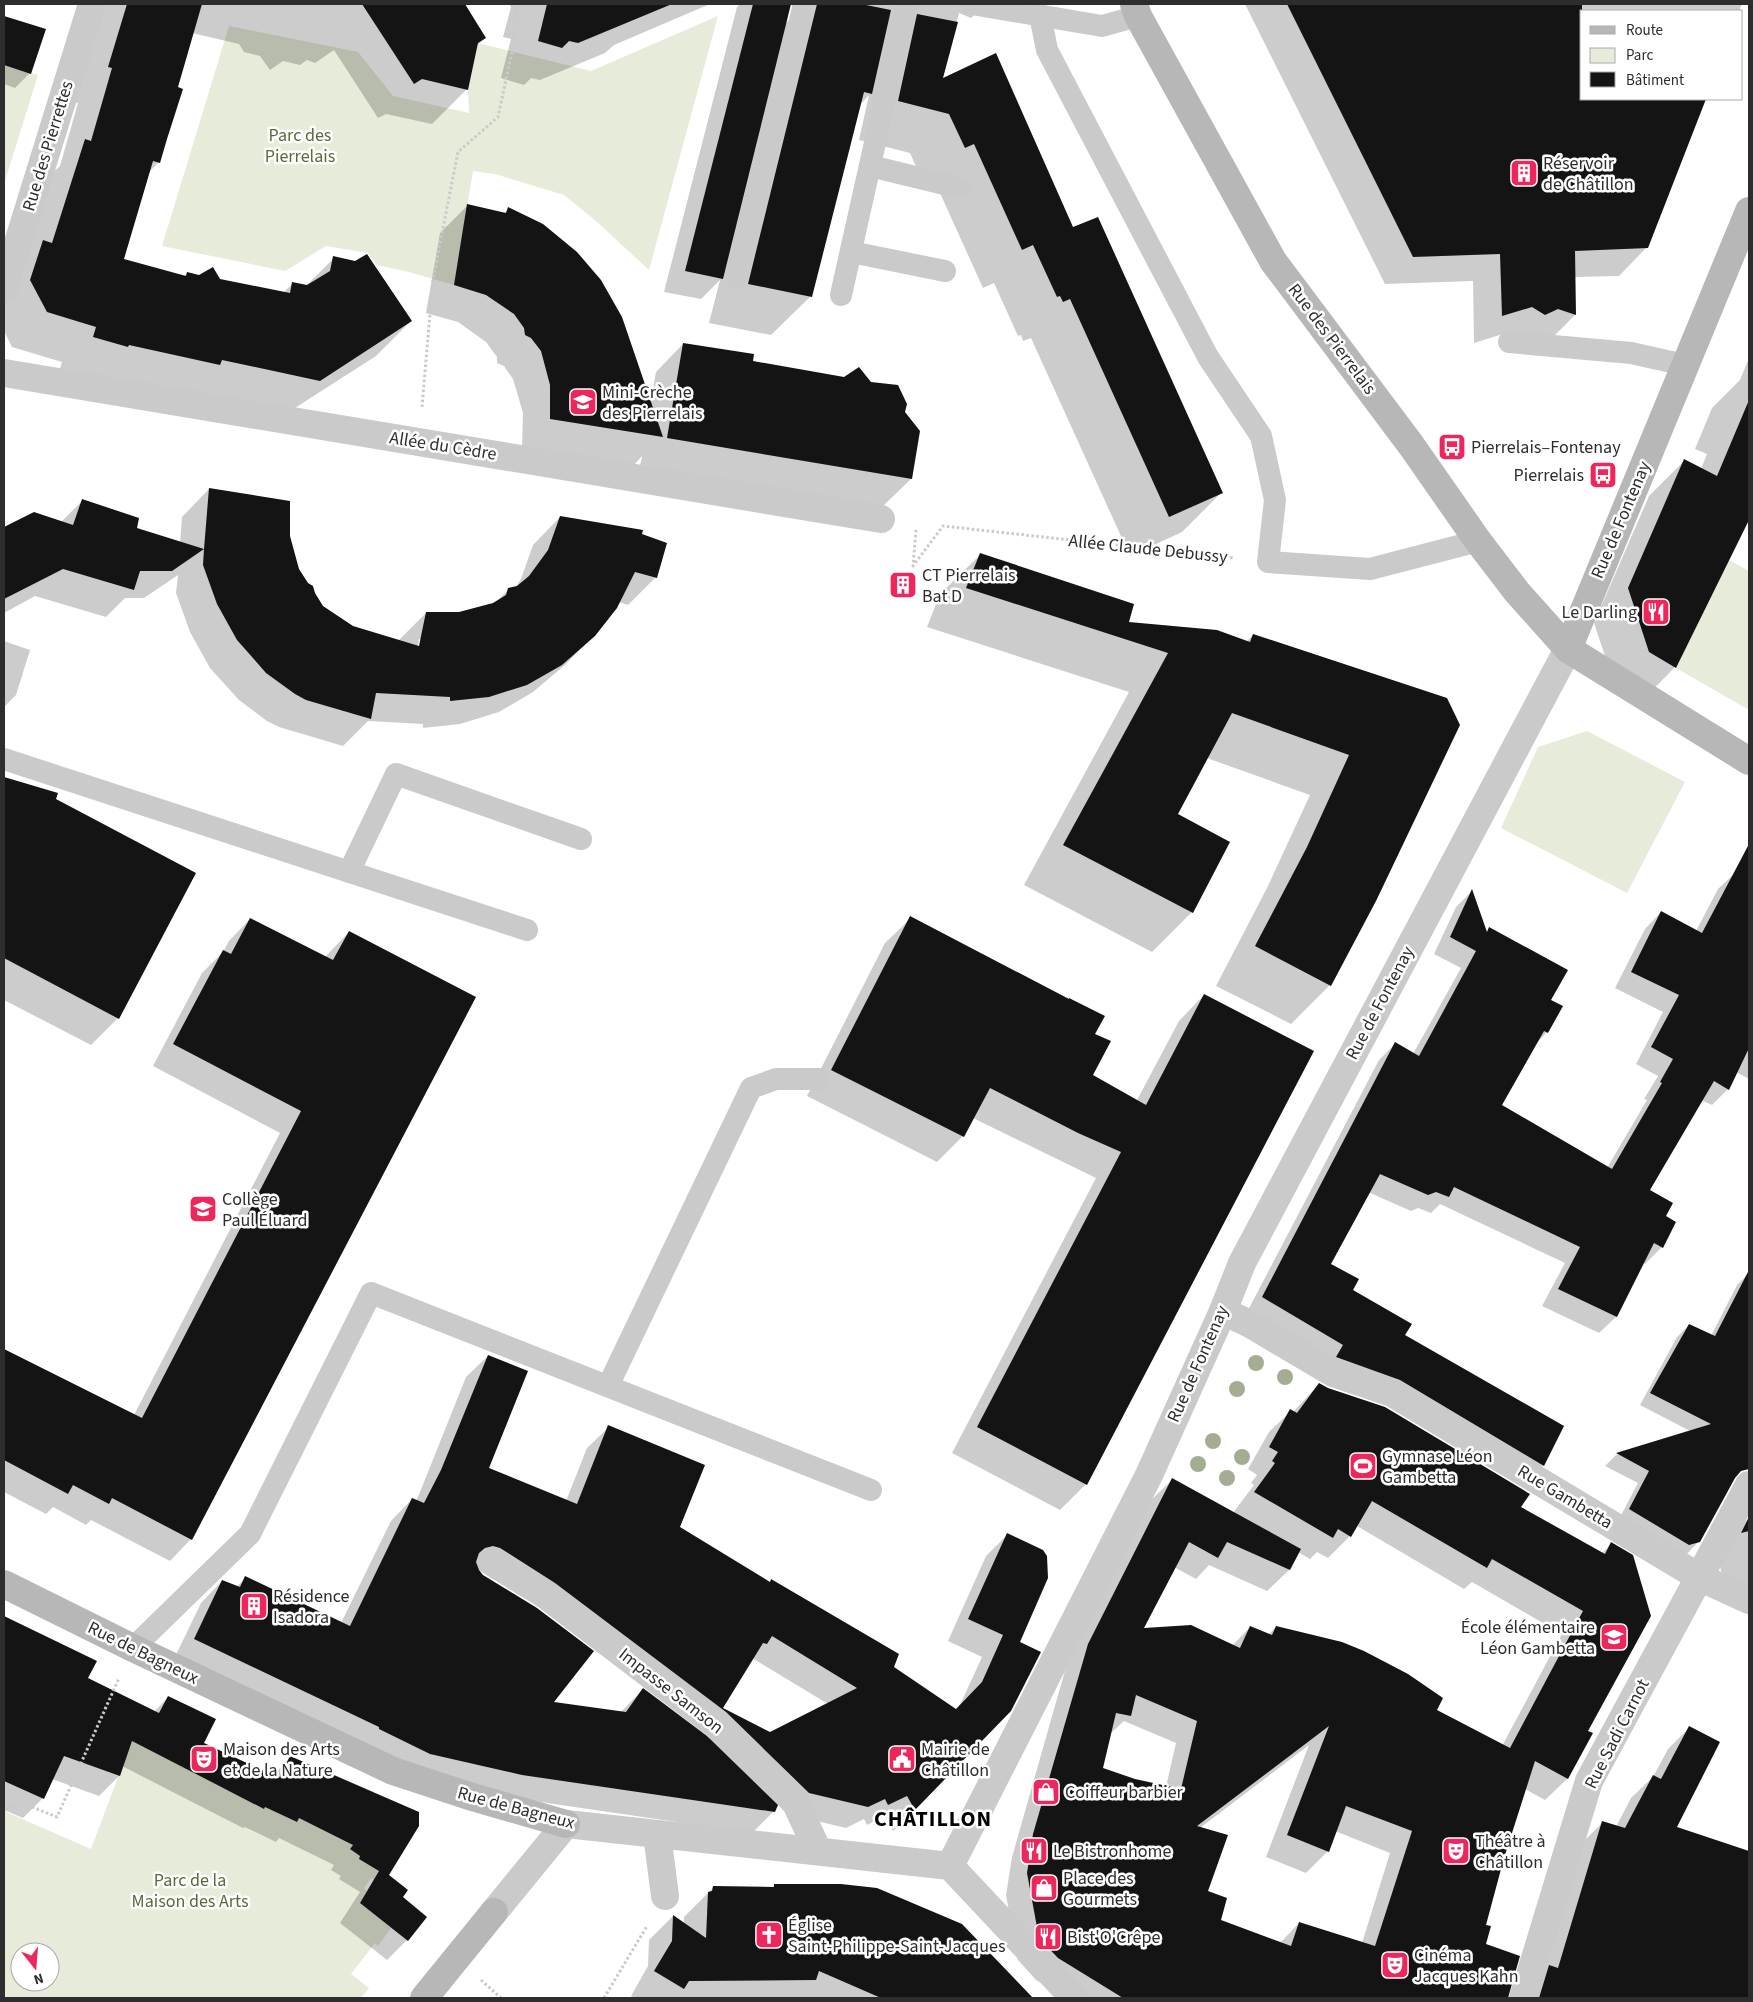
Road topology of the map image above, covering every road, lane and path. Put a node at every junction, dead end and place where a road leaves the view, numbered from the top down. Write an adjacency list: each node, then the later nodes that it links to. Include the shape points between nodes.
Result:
1 (92, 4): 14 (street, Rue des Pierrettes)
2 (517, 4): 19 (path, via 512,52 498,117 458,152 433,279)
3 (804, 4): 13 (lane)
4 (906, 4): 8 (lane)
5 (972, 4): 7 (lane)
6 (1136, 10): 7 (lane, via 1102,26); 21 (street, Rue des Pierrelais, via 1273,261 1411,445)
7 (1040, 15): 22 (lane, via 1047,50 1056,68 1208,357 1261,436 1275,500)
8 (870, 166): 9 (lane); 11 (lane)
9 (961, 188)
10 (1749, 211): 17 (street, Rue de Fontenay)
11 (850, 252): 12 (lane); 15 (lane)
12 (945, 271)
13 (736, 278)
14 (4, 288)
15 (841, 295)
16 (1509, 342): 17 (lane, via 1631,353)
17 (1685, 365): 23 (street, Rue de Fontenay)
18 (4, 373): 19 (street, Allée du Cèdre)
19 (419, 442): 20 (street, Allée du Cèdre)
20 (881, 519): 22 (path, Allée Claude Debussy, via 916,523 913,566 942,526)
21 (1478, 542): 22 (lane, via 1370,569); 23 (street, Rue des Pierrelais)
22 (1268, 562)
23 (1568, 649): 25 (street, Rue des Pierrelais); 30 (street, Rue de Fontenay, via 1242,1263)
24 (4, 759): 27 (lane)
25 (1749, 761)
26 (581, 839): 27 (lane, via 396,774)
27 (349, 872): 28 (lane)
28 (527, 930)
29 (820, 1079): 31 (lane, via 776,1079 750,1088)
30 (1223, 1311): 35 (street, Rue Gambetta, via 1333,1372 1392,1393); 43 (street, Rue de Fontenay, via 1149,1475)
31 (608, 1386): 33 (lane); 38 (lane, via 371,1293 250,1534)
32 (1749, 1485): 35 (street, Rue Sadi Carnot)
33 (871, 1490)
34 (492, 1562): 42 (street, Impasse Samson, via 546,1595 717,1724 794,1800)
35 (1699, 1577): 37 (street, Rue Gambetta); 50 (street, Rue Sadi Carnot, via 1589,1781)
36 (4, 1584): 38 (street, Rue de Bagneux)
37 (1749, 1600)
38 (133, 1648): 39 (path, via 57,1817 22,1803); 40 (street, Rue de Bagneux, via 392,1771)
39 (4, 1810)
40 (566, 1824): 41 (street, Rue de Bagneux); 46 (street)
41 (657, 1834): 42 (street, Rue de Bagneux); 44 (street)
42 (818, 1852): 43 (street, Rue de Bagneux)
43 (950, 1866): 49 (street)
44 (666, 1896): 48 (path)
45 (488, 1987): 47 (path)
46 (424, 1998)
47 (501, 1998)
48 (604, 1998)
49 (1074, 1998)
50 (1522, 1998)

